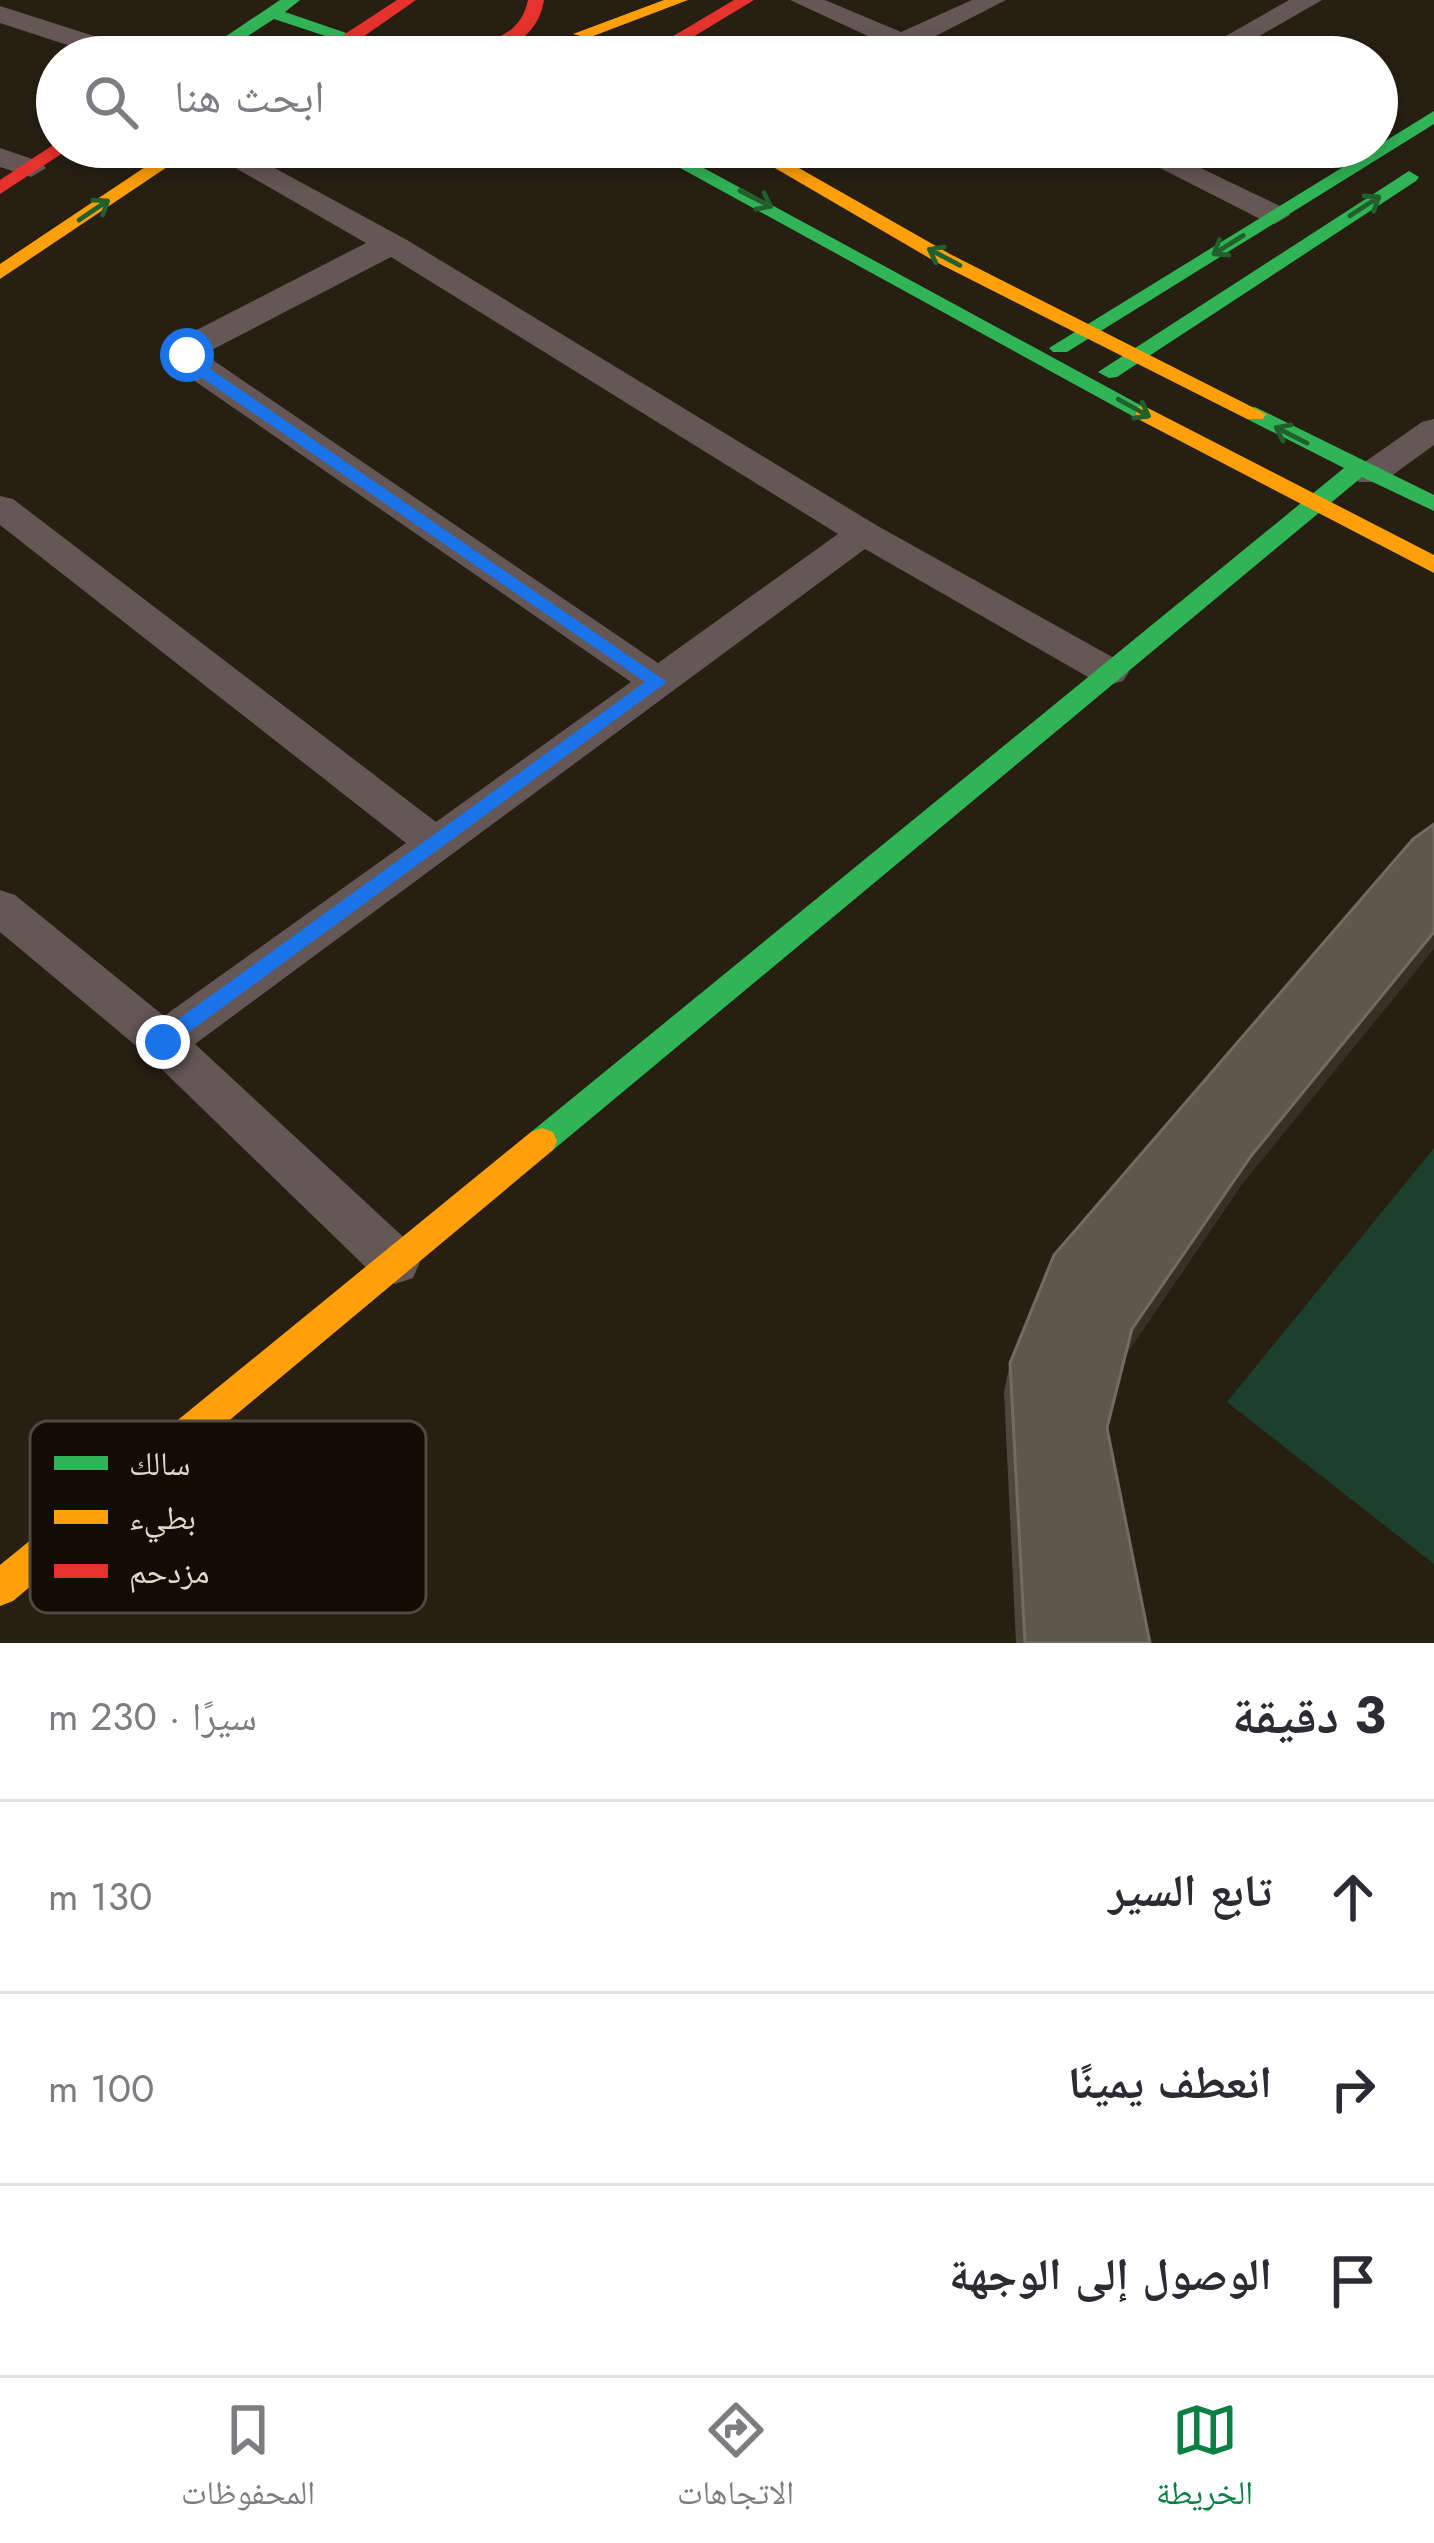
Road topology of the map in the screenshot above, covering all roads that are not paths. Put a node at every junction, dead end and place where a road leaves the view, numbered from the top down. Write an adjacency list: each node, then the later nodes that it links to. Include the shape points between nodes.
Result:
1 (408, 0): 14 (street)
2 (538, 0): 10 (street); 15 (street, via 530,25)
3 (680, 0): 10 (street)
4 (746, 0): 17 (street)
5 (802, 0): 18 (street)
6 (993, 0): 19 (street)
7 (1309, 0): 20 (street)
8 (282, 7): 12 (street); 13 (street)
9 (0, 14): 11 (street)
10 (582, 34): 16 (street)
11 (67, 36)
12 (236, 36)
13 (347, 36)
14 (354, 36)
15 (509, 36)
16 (584, 36)
17 (683, 36)
18 (888, 36)
19 (915, 36)
20 (1242, 36)
21 (1434, 116): 22 (street)
22 (1398, 138)
23 (0, 157): 26 (street)
24 (1434, 160): 38 (street, one-way to 24)
25 (36, 165): 26 (street)
26 (31, 168): 33 (street)
27 (157, 168): 36 (street, one-way to 27)
28 (252, 168): 35 (street)
29 (693, 168): 39 (street, one-way to 39)
30 (785, 168): 37 (street, one-way to 30)
31 (1178, 168): 34 (street)
32 (1350, 168): 34 (street)
33 (0, 188)
34 (1275, 215): 37 (street, one-way to 37)
35 (396, 247): 46 (street); 49 (street, via 372,251 205,337 187,355)
36 (0, 273)
37 (1089, 333): 38 (street); 39 (street)
38 (1135, 356): 40 (street); 42 (street, one-way to 38)
39 (1043, 358): 40 (street)
40 (1091, 384): 44 (street, one-way to 44)
41 (1434, 429): 42 (street)
42 (1364, 471): 43 (street); 44 (street)
43 (1434, 504)
44 (1312, 505): 47 (street); 48 (street)
45 (0, 507): 50 (street)
46 (863, 532): 48 (street); 49 (street)
47 (1434, 565)
48 (1109, 672): 53 (street)
49 (658, 682): 50 (street)
50 (436, 844): 52 (street)
51 (0, 908): 52 (street)
52 (163, 1042): 53 (street)
53 (395, 1262): 54 (street)
54 (202, 1421)
55 (30, 1563): 56 (street)
56 (0, 1588)

